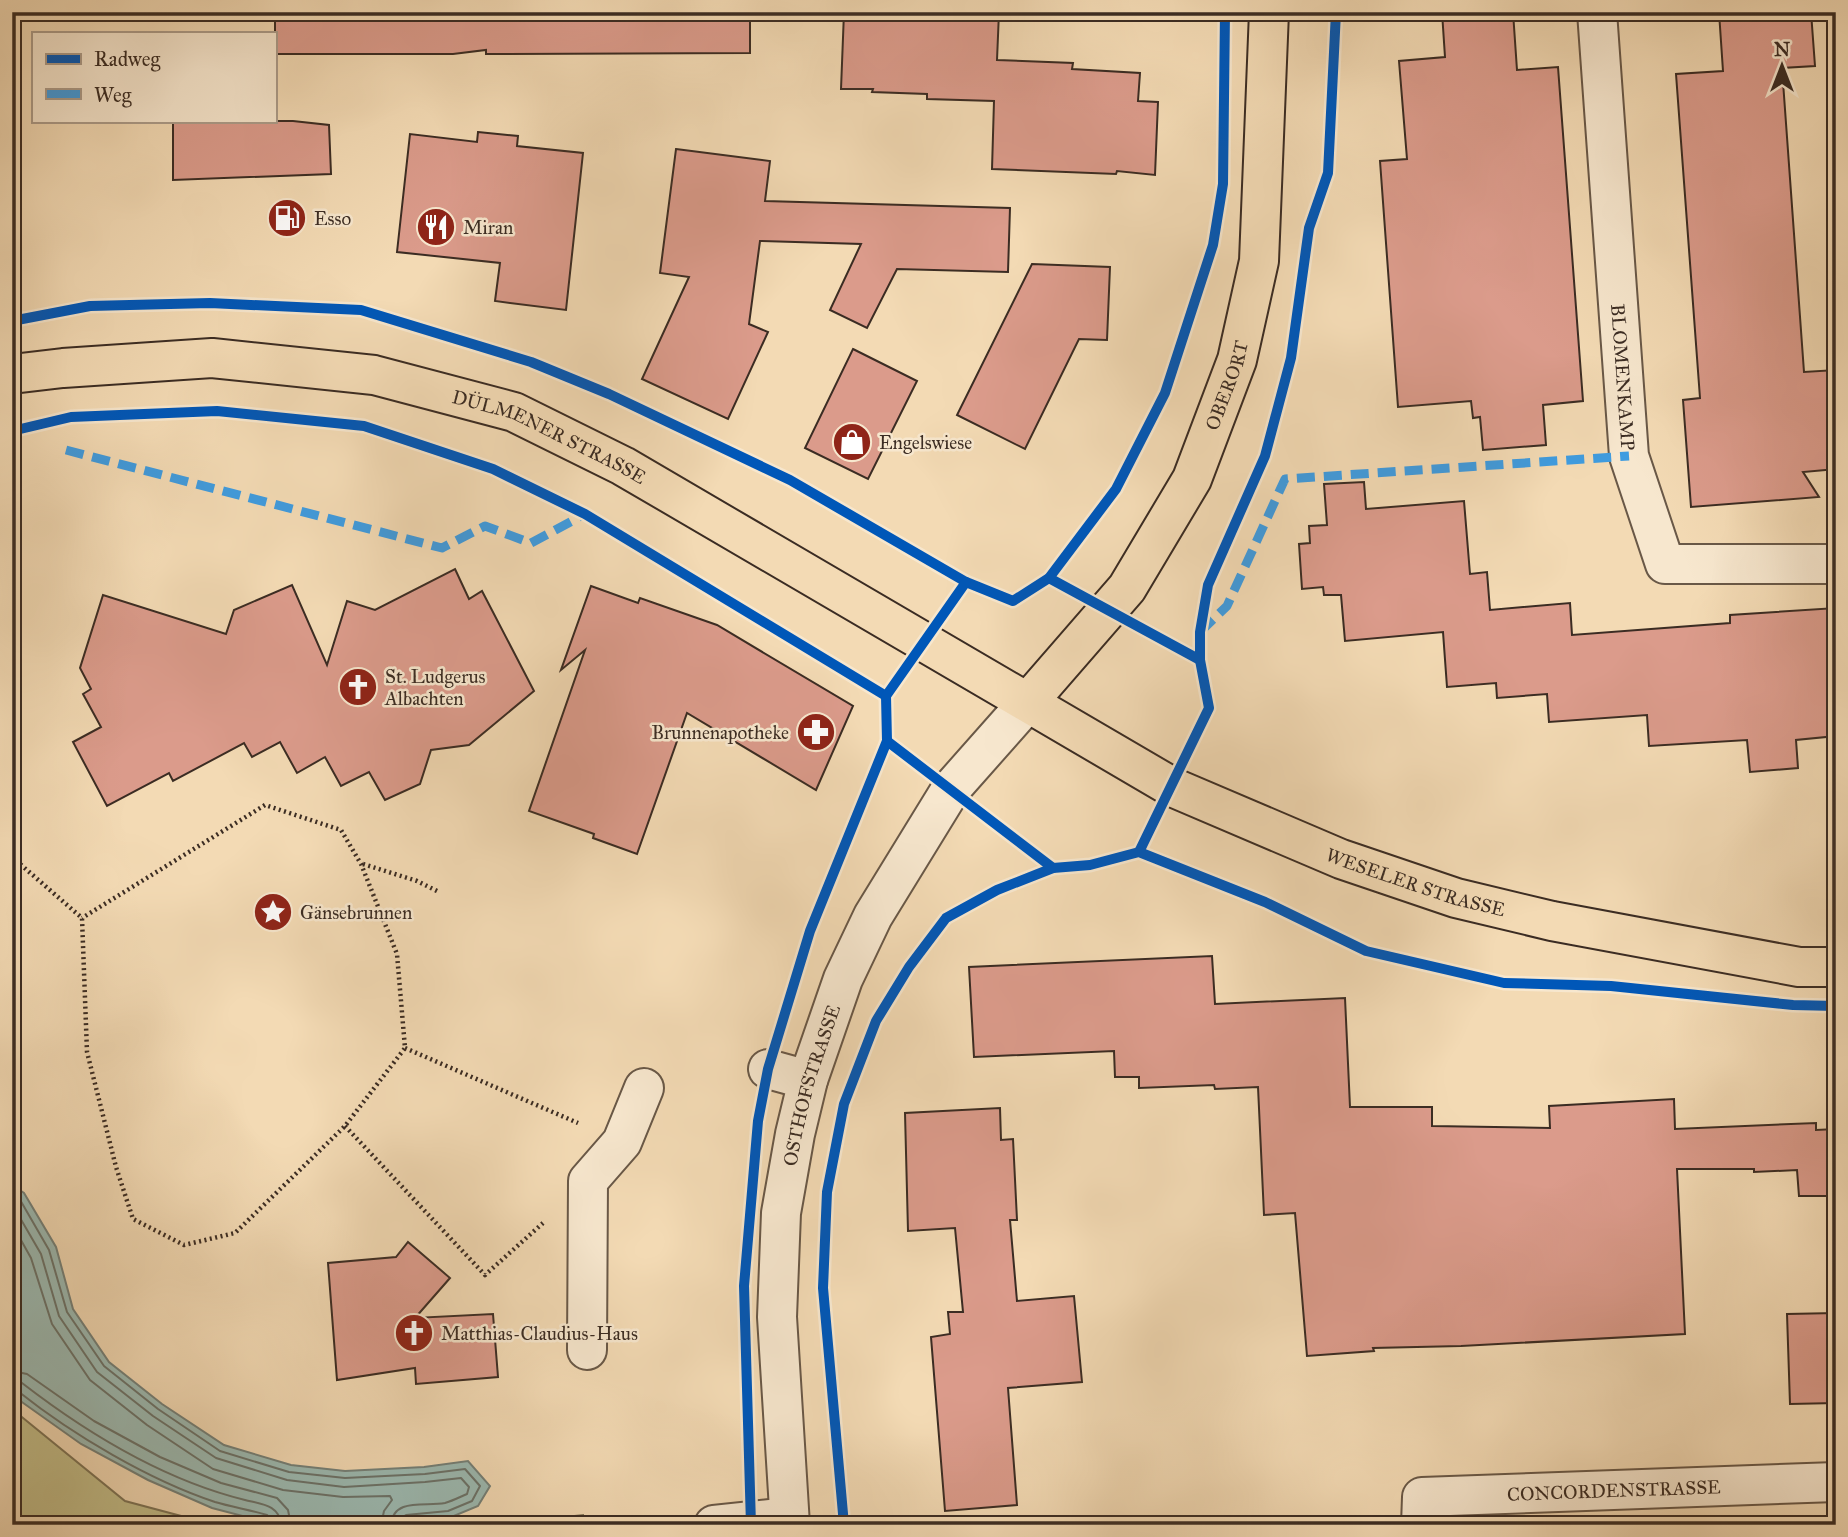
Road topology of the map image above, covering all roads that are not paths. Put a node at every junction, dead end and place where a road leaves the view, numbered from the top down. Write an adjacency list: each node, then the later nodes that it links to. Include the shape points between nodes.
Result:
1 (1269, 12): 5 (main road, OBERORT, via 1259,261 1237,360 1192,479 1133,577)
2 (1597, 12): 4 (street, BLOMENKAMP, via 1629,456 1665,564)
3 (12, 374): 5 (main road, DÜLMENER STRASSE, via 212,358 374,375 514,412 623,466)
4 (1836, 564)
5 (1028, 702): 6 (main road, WESELER STRASSE, via 1172,787 1341,859 1456,898 1552,921 1785,964); 8 (street, OSTHOFSTRASSE, via 951,789 873,916 843,979)
6 (1836, 967)
7 (768, 1069): 8 (street)
8 (808, 1080): 12 (street, OSTHOFSTRASSE, via 781,1213 778,1317)
9 (644, 1088): 10 (street, via 622,1142 588,1181)
10 (587, 1350)
11 (1836, 1482): 14 (street, CONCORDENSTRASSE, via 1422,1497)
12 (790, 1521): 13 (street, via 750,1519)
13 (714, 1525)
14 (1421, 1525)

